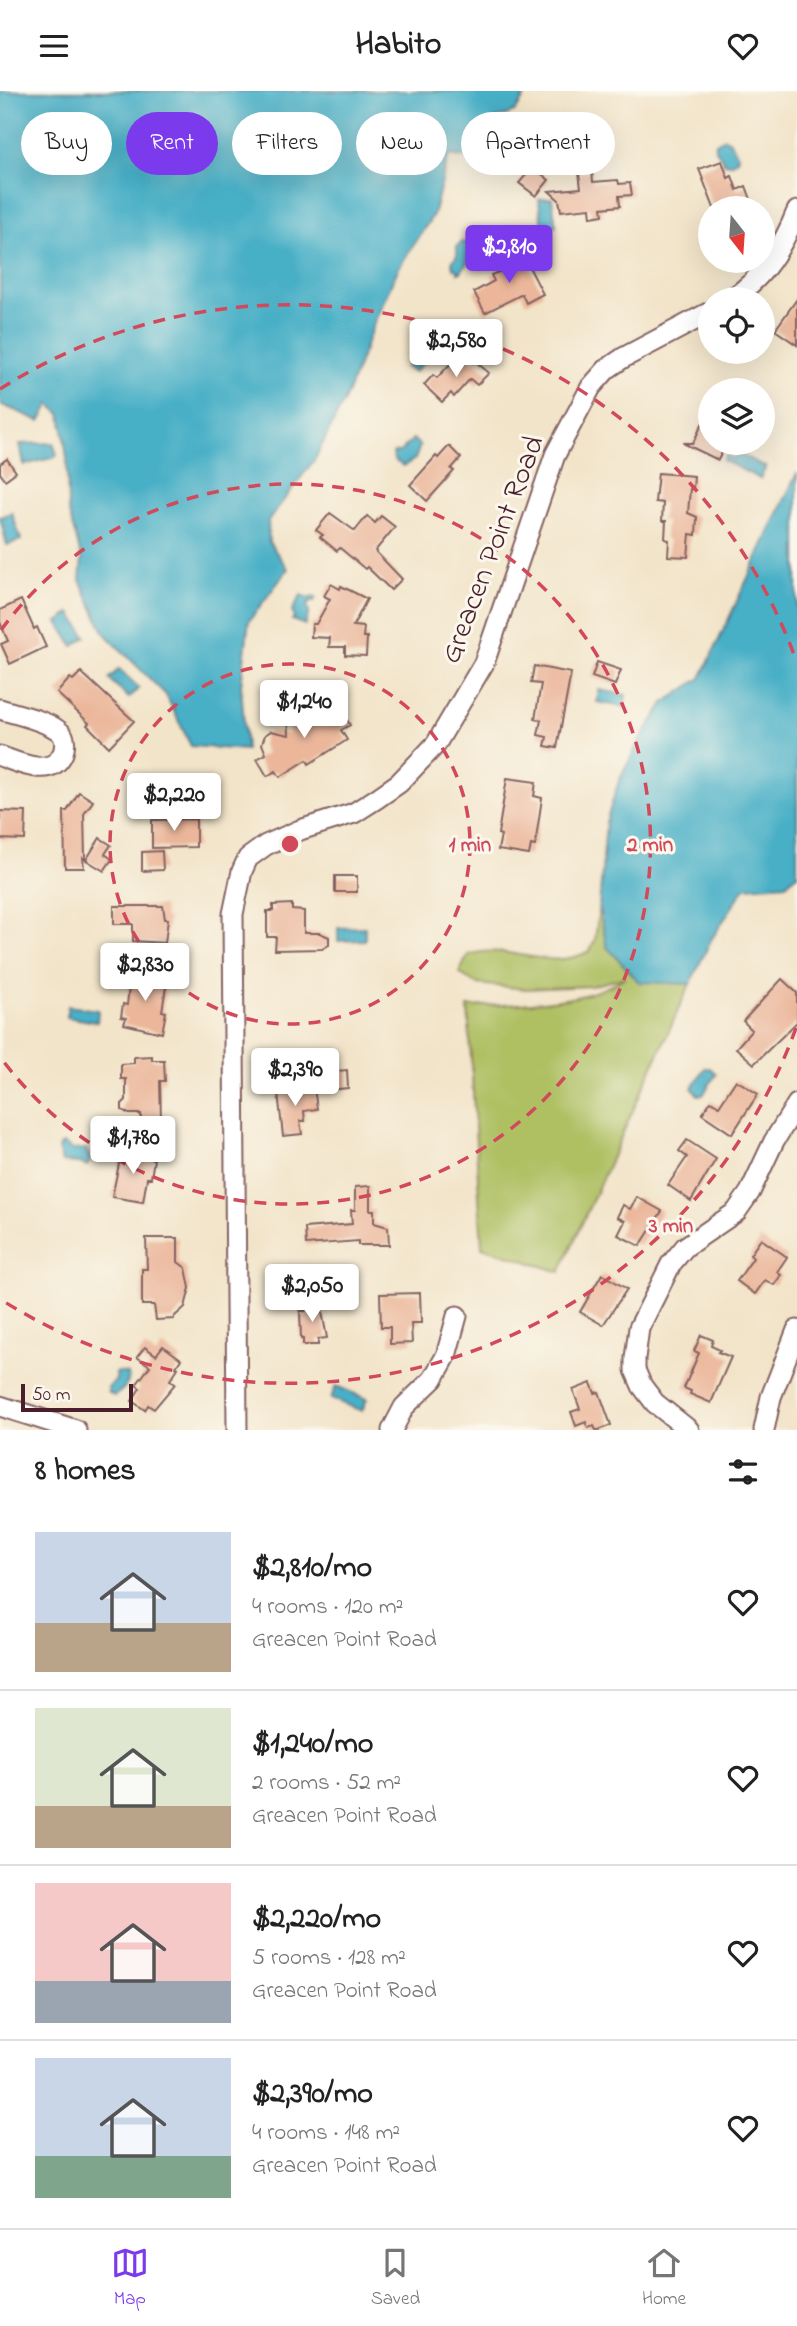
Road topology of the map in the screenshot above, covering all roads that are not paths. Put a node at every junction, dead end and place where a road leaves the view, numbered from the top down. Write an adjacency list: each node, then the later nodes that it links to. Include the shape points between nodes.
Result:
1 (797, 211): 2 (street, via 763,274)
2 (746, 287)
3 (698, 318): 11 (street, Greacen Point Road, via 623,358 591,387 555,455 484,663 436,744 399,783 376,799 354,813 266,845 248,858 242,871 233,914)
4 (0, 709): 5 (street, via 49,725 62,733 65,744 54,765 38,768)
5 (0, 756)
6 (797, 1104): 13 (street, via 736,1212 685,1247 660,1283 639,1328 635,1370 642,1385 655,1403)
7 (457, 1316): 12 (street, via 446,1356 433,1379 404,1407)
8 (797, 1330): 14 (street, via 771,1397)
9 (0, 1406): 10 (street)
10 (76, 1430)
11 (237, 1430)
12 (392, 1430)
13 (689, 1430)
14 (764, 1430)

